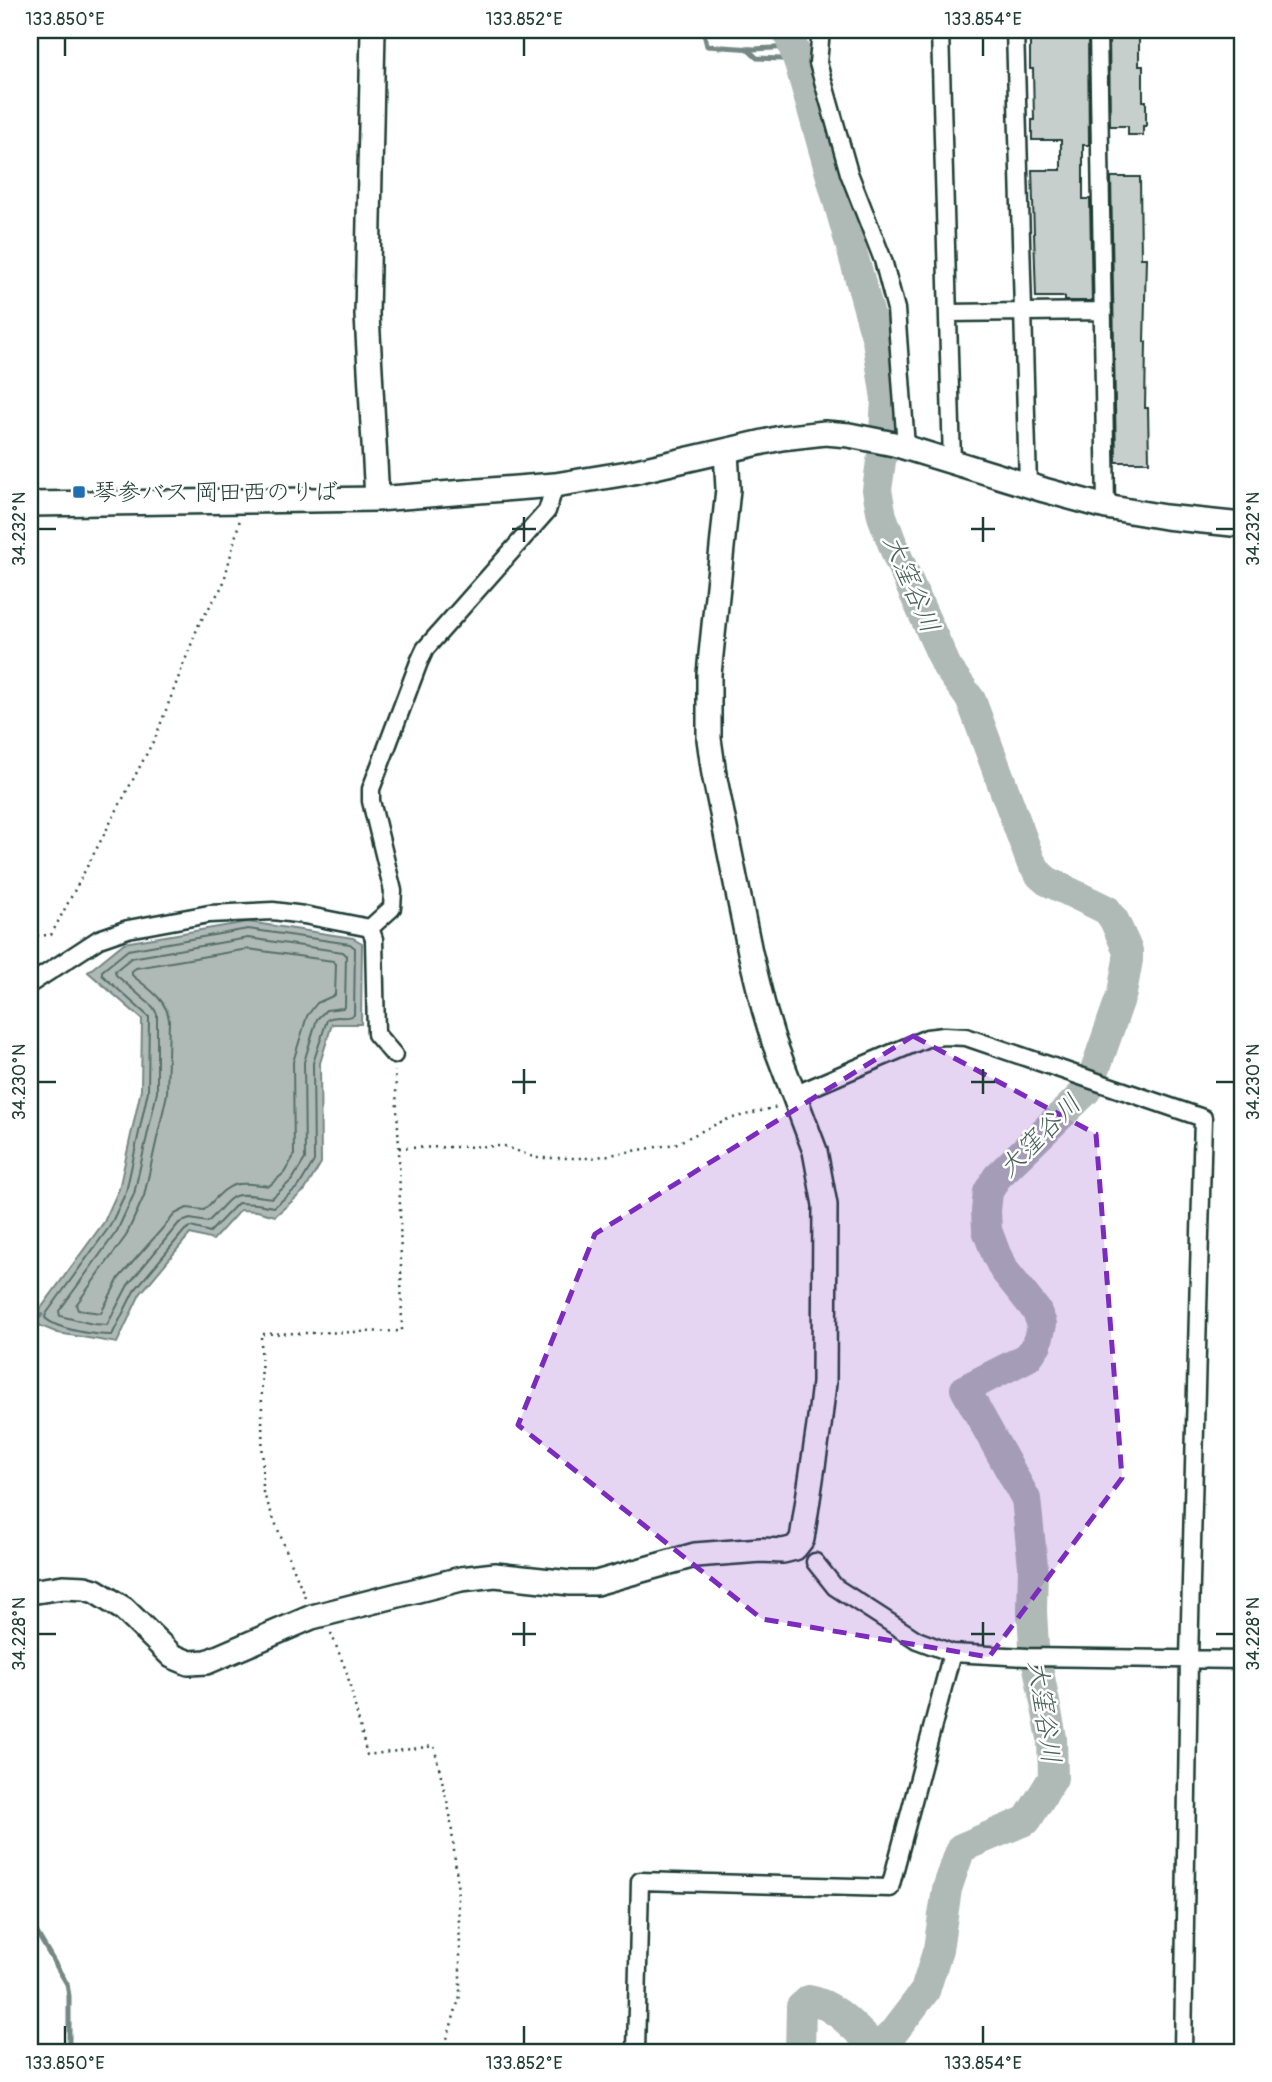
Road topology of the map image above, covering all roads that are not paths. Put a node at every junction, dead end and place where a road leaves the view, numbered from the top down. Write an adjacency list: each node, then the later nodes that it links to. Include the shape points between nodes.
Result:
1 (373, 30): 14 (street, via 367,315)
2 (821, 30): 9 (street, via 818,64 849,173 883,260 896,309)
3 (940, 30): 8 (street)
4 (1015, 30): 7 (street)
5 (1098, 30): 6 (street)
6 (1103, 311): 7 (street); 16 (street)
7 (1023, 312): 8 (street); 13 (street)
8 (948, 313): 11 (street)
9 (892, 443): 10 (street, via 801,434); 11 (street)
10 (726, 452): 12 (street); 21 (street, via 728,489 709,674 709,739 750,952)
11 (952, 462): 13 (street)
12 (555, 485): 14 (street); 18 (street, via 547,511 418,662 370,789 393,891 392,908)
13 (1028, 485): 16 (street)
14 (377, 499): 15 (street)
15 (30, 504)
16 (1106, 507): 17 (street)
17 (1242, 525)
18 (370, 928): 19 (street, via 273,911 209,914 99,939); 20 (street, via 376,1034)
19 (30, 984)
20 (394, 1055)
21 (795, 1099): 23 (street, via 815,1151 825,1205 824,1383 802,1539 795,1548 695,1555 597,1583 495,1576 461,1579 318,1615 207,1662 189,1663 172,1656 124,1609 95,1591 63,1587); 25 (street, via 927,1038 966,1037 1203,1118)
22 (815, 1562): 24 (street, via 835,1587 917,1640)
23 (30, 1592)
24 (952, 1653): 25 (street); 27 (street, via 890,1888 640,1881)
25 (1189, 1659): 26 (street); 28 (street)
26 (1242, 1660)
27 (636, 2052)
28 (1183, 2052)

